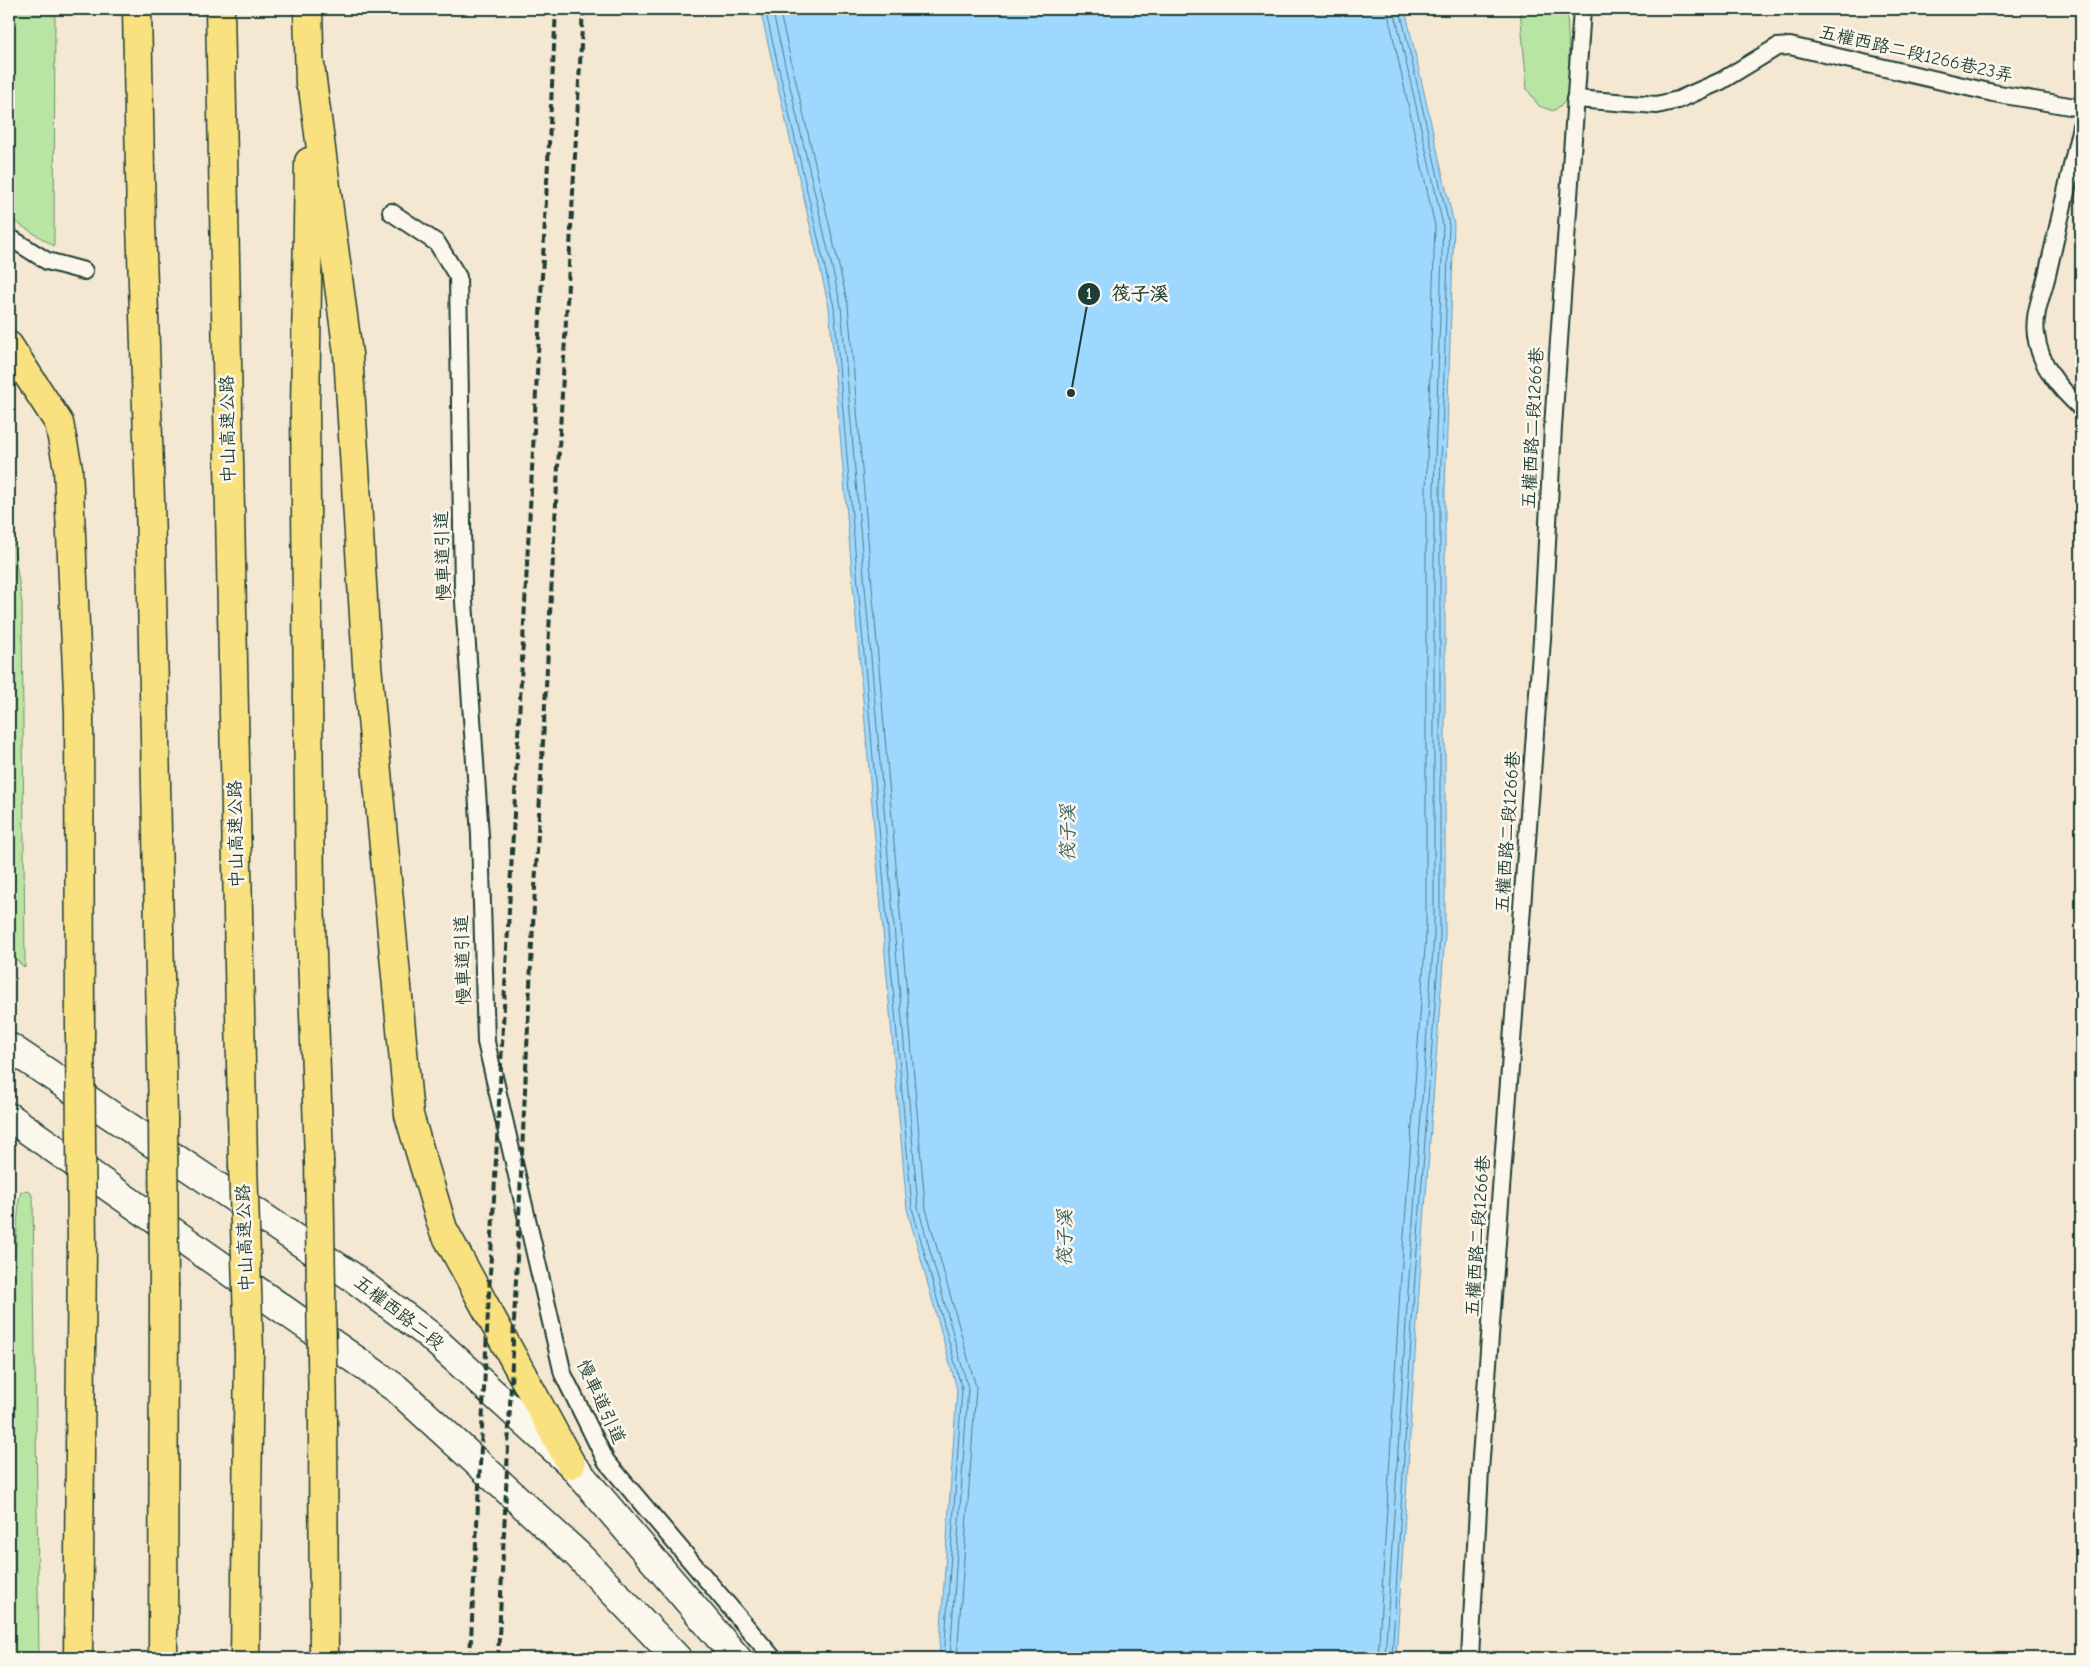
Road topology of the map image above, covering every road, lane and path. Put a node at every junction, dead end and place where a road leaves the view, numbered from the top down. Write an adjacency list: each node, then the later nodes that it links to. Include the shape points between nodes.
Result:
1 (137, 9): 19 (highway, bridge, via 163,1118)
2 (220, 9): 20 (highway, 中山高速公路, bridge, via 249,1351)
3 (308, 9): 5 (highway)
4 (1582, 9): 6 (lane, 五權西路二段1266巷)
5 (310, 65): 16 (highway, via 348,354 367,664 409,1115 442,1229); 21 (highway, bridge, via 305,420 310,896 319,1160)
6 (1575, 99): 7 (lane, 五權西路二段1266巷23弄, via 1657,105 1678,100 1721,81 1778,47 1790,46 1993,93); 24 (lane, 五權西路二段1266巷, via 1542,639 1480,1471)
7 (2081, 108)
8 (2081, 126): 13 (lane, via 2036,312 2036,335 2046,368)
9 (391, 212): 23 (lane, 慢車道引道, via 437,243 458,278 463,587 480,835 486,1042 563,1374 606,1461)
10 (9, 237): 11 (lane, via 47,261)
11 (84, 271)
12 (9, 346): 18 (highway, bridge, via 59,423 68,468 79,714 82,1248)
13 (2081, 408)
14 (9, 1047): 16 (main road, 五權西路二段, via 359,1281 428,1334)
15 (9, 1117): 22 (main road, via 397,1389 577,1554)
16 (571, 1464): 17 (main road, 五權西路二段)
17 (733, 1654)
18 (78, 1658)
19 (163, 1658)
20 (245, 1658)
21 (324, 1658)
22 (678, 1658)
23 (773, 1658)
24 (1470, 1658)

